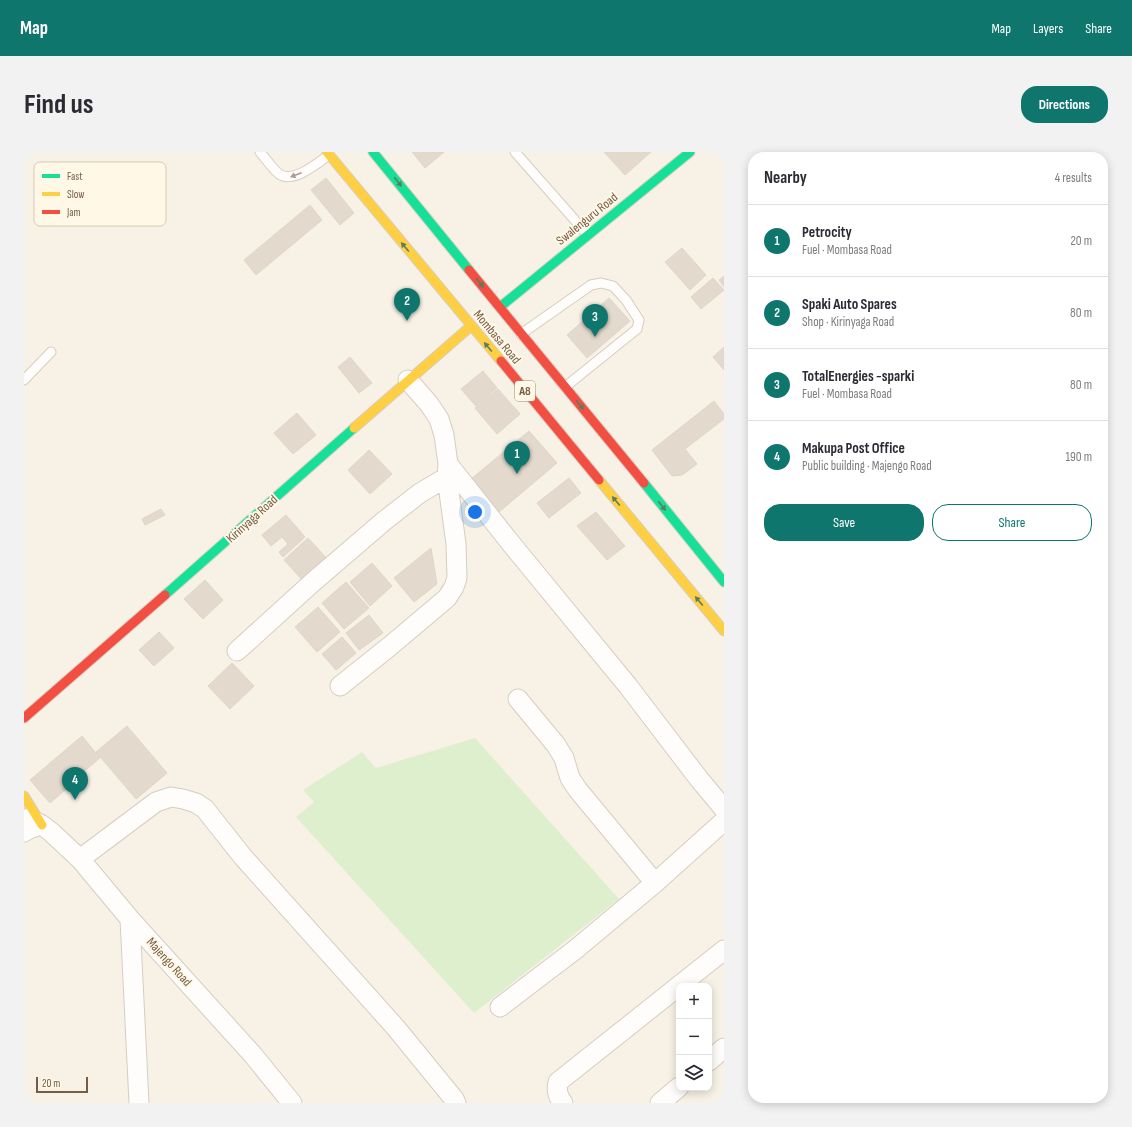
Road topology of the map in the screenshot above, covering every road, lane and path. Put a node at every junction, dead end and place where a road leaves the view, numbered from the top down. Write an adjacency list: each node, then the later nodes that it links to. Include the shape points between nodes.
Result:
1 (260, 152): 5 (lane, one-way to 1, via 311,168 288,177 280,174)
2 (373, 152): 7 (main road, Mombasa Road / A8, one-way to 7)
3 (515, 152): 6 (lane)
4 (690, 152): 6 (main road, Swalenguru Road)
5 (328, 153): 8 (main road, Mombasa Road / A8, one-way to 5)
6 (588, 235): 7 (main road, Swalenguru Road)
7 (500, 307): 9 (main road, Mombasa Road / A8)
8 (471, 326): 12 (main road, Kirinyaga Road); 16 (main road, Mombasa Road / A8, one-way to 8, via 506,363)
9 (521, 334): 13 (main road, Mombasa Road / A8, via 526,345); 13 (lane, via 591,285 600,283 613,286 626,300 639,320 637,329)
10 (51, 352): 11 (lane)
11 (24, 380)
12 (408, 380): 14 (street, via 439,419 444,435); 20 (main road, Kirinyaga Road, via 132,625)
13 (565, 387): 15 (main road, Mombasa Road / A8, one-way to 15)
14 (448, 471): 17 (street, via 384,520); 18 (street, via 456,544 457,578 454,587 430,613); 22 (street, via 628,686)
15 (724, 582)
16 (724, 631)
17 (237, 651)
18 (340, 686)
19 (518, 699): 28 (street, via 556,745 578,790)
20 (27, 713)
21 (24, 796): 25 (main road)
22 (724, 810)
23 (24, 815): 25 (street, Majengo Road)
24 (724, 821): 28 (street)
25 (42, 825): 26 (street); 27 (street, Majengo Road)
26 (24, 832)
27 (80, 859): 29 (street, Majengo Road); 37 (street, via 156,802 171,797 196,803 205,809 243,858 396,1028)
28 (655, 884): 31 (street)
29 (130, 920): 35 (street); 36 (street, Majengo Road, via 253,1055)
30 (724, 950): 38 (street, via 558,1082 557,1093)
31 (500, 1007)
32 (724, 1048): 33 (street)
33 (712, 1058)
34 (676, 1090): 39 (street)
35 (138, 1103)
36 (292, 1103)
37 (456, 1103)
38 (563, 1103)
39 (660, 1103)

